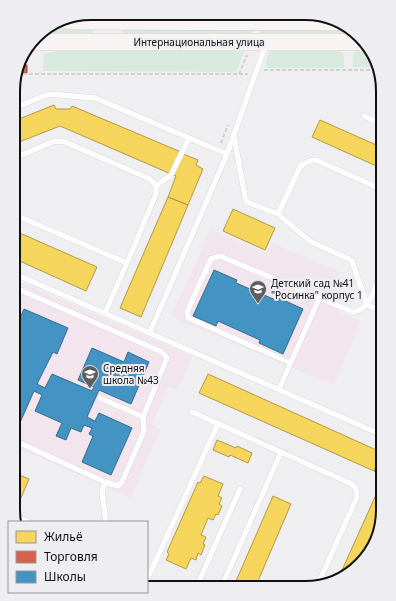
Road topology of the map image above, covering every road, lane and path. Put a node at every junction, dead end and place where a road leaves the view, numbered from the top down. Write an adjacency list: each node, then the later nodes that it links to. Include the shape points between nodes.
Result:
1 (109, 20): 3 (main road)
2 (40, 42): 3 (main road, Интернациональная улица)
3 (109, 42): 4 (main road, Интернациональная улица)
4 (267, 42): 5 (main road, Интернациональная улица); 6 (lane)
5 (356, 42)
6 (257, 70): 7 (path); 8 (path, via 251,70 248,74); 12 (lane)
7 (373, 70)
8 (22, 74)
9 (20, 106): 13 (lane, via 49,94 91,97)
10 (364, 116): 11 (lane)
11 (376, 121)
12 (234, 135): 14 (lane); 18 (lane, via 245,197 248,202)
13 (189, 138): 14 (lane); 16 (lane, via 171,175)
14 (227, 154): 28 (lane)
15 (20, 156): 16 (lane, via 55,141 65,142 150,179)
16 (156, 186): 20 (lane, via 156,194)
17 (376, 187): 18 (lane, via 316,160 310,160 300,167)
18 (278, 214): 25 (lane, via 312,242 352,262)
19 (20, 217): 20 (lane)
20 (127, 263): 27 (lane)
21 (20, 276): 27 (lane)
22 (376, 285): 25 (lane)
23 (20, 290): 33 (lane, via 166,355 166,362)
24 (319, 299): 25 (lane, via 349,312 358,311); 29 (lane); 29 (lane, via 216,256 211,259 187,312 191,320)
25 (368, 305): 26 (lane)
26 (376, 308)
27 (105, 313): 28 (lane)
28 (150, 332): 30 (lane)
29 (291, 363): 30 (lane)
30 (279, 389): 35 (lane)
31 (100, 398): 33 (lane)
32 (192, 412): 34 (lane)
33 (142, 417): 38 (lane, via 144,431 122,482 115,486)
34 (218, 424): 37 (lane); 41 (lane)
35 (376, 431)
36 (20, 443): 38 (lane)
37 (281, 452): 42 (lane, via 352,484 356,489 357,497); 44 (lane)
38 (105, 482): 40 (lane, via 102,492)
39 (240, 489): 43 (lane)
40 (106, 521)
41 (148, 578)
42 (320, 580)
43 (199, 581)
44 (224, 581)

